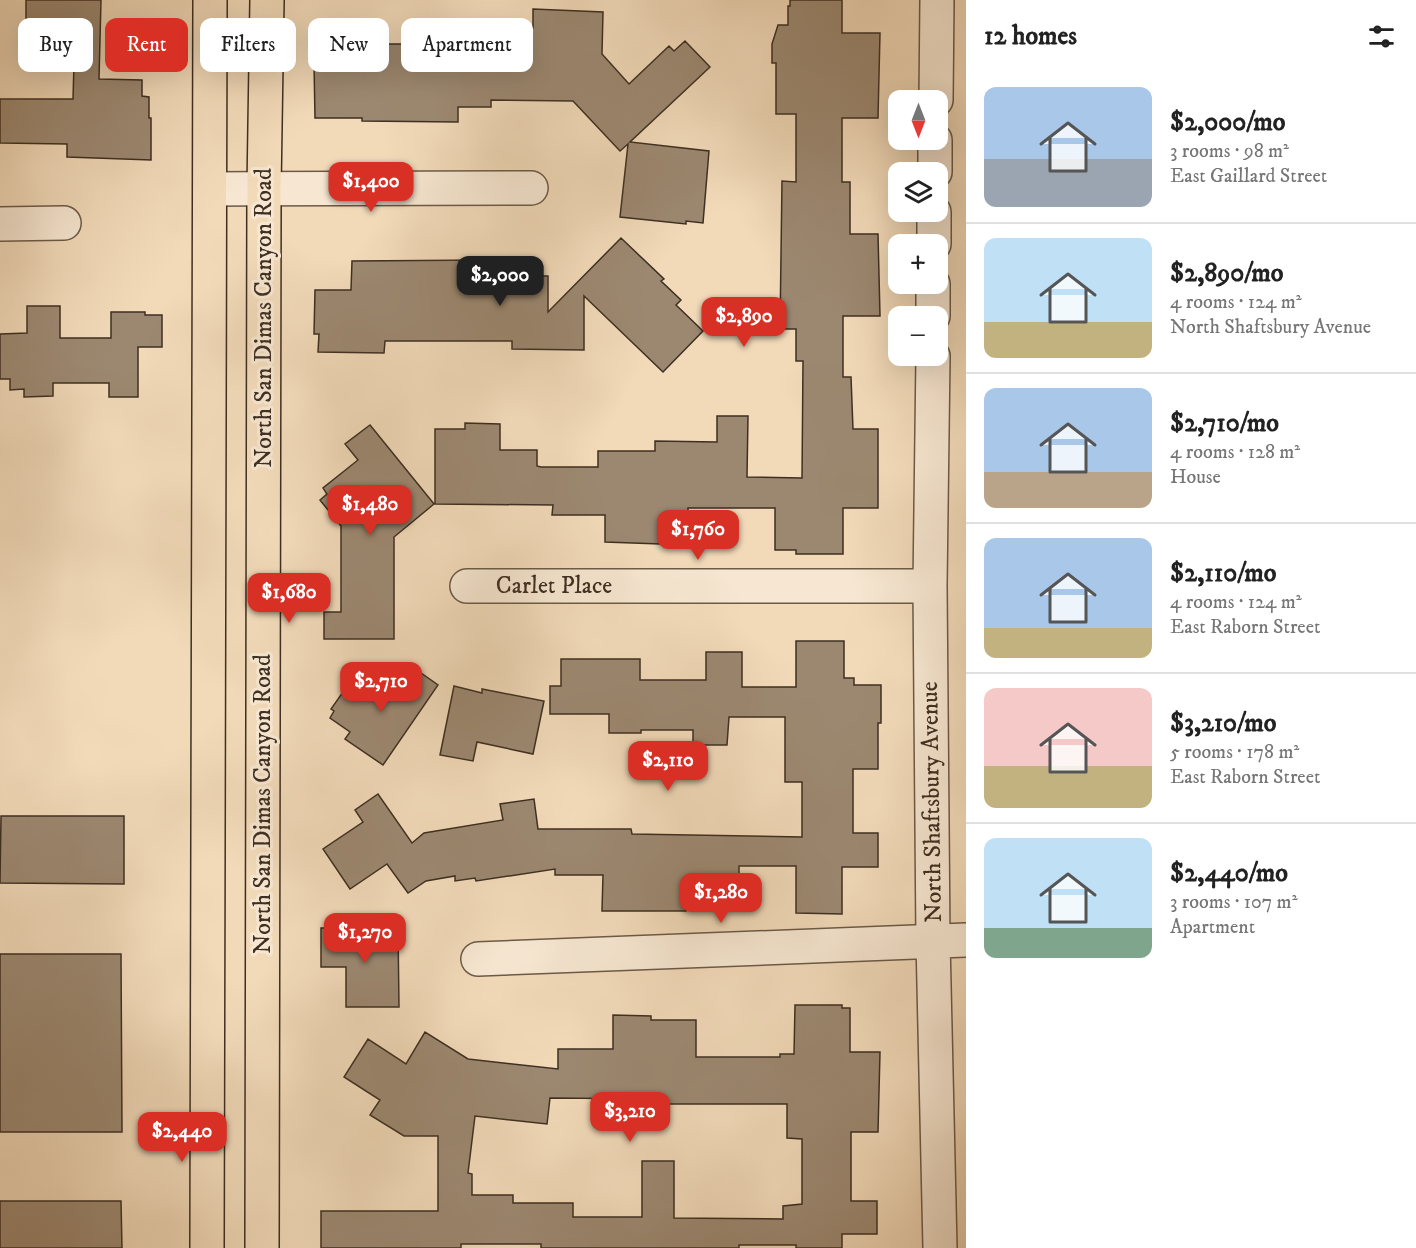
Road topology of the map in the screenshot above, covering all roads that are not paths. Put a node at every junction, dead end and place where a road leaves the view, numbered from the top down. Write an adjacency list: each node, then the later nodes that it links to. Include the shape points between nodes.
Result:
1 (210, 0): 7 (main road)
2 (267, 0): 5 (main road, North San Dimas Canyon Road)
3 (937, 0): 4 (street)
4 (936, 90)
5 (264, 188): 6 (street); 7 (street); 17 (main road, North San Dimas Canyon Road)
6 (531, 188)
7 (210, 189): 16 (main road)
8 (64, 223): 9 (street)
9 (0, 224)
10 (933, 366): 12 (street, North Shaftsbury Avenue)
11 (467, 586): 12 (street, Carlet Place)
12 (930, 586): 14 (street, North Shaftsbury Avenue)
13 (966, 940): 14 (street)
14 (933, 941): 15 (street); 18 (street, North Shaftsbury Avenue)
15 (478, 959)
16 (207, 1248)
17 (262, 1248)
18 (940, 1248)

